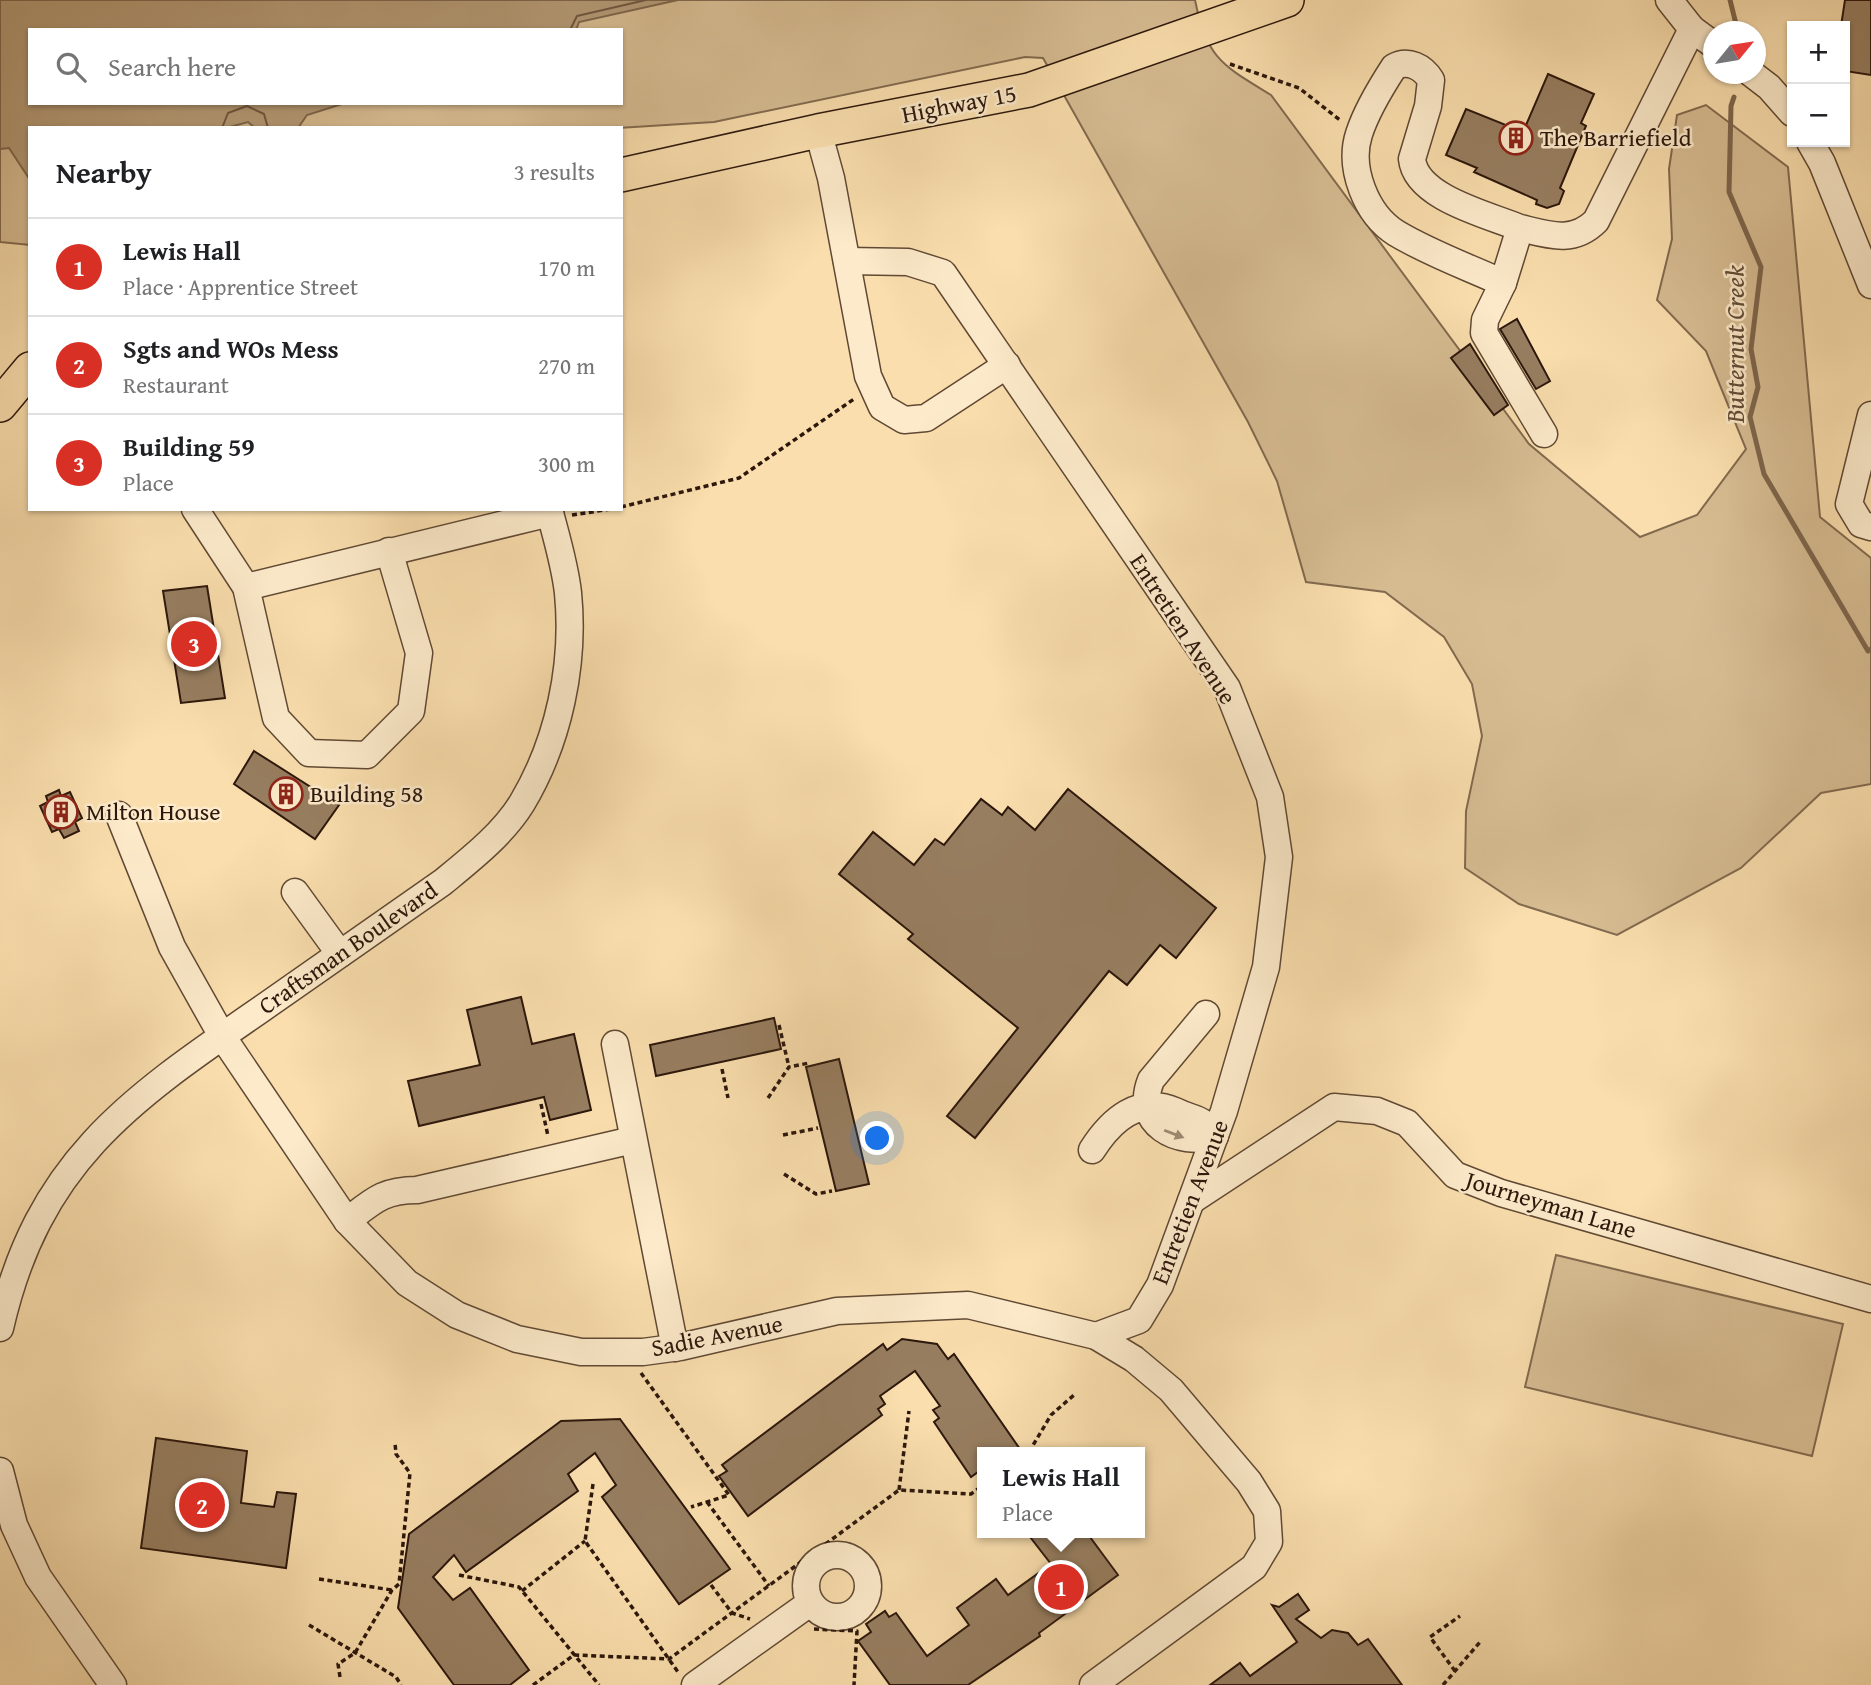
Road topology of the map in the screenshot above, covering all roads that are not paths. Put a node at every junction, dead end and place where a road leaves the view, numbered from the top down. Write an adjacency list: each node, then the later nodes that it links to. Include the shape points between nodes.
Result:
1 (1287, 0): 7 (main road, Highway 15, via 1029,90)
2 (1669, 0): 3 (street)
3 (1692, 29): 4 (street); 10 (street, via 1596,221 1566,237)
4 (1703, 37)
5 (1765, 84): 6 (street)
6 (1787, 107)
7 (818, 131): 9 (main road, Highway 15); 11 (street)
8 (1813, 147): 13 (street)
9 (623, 175)
10 (1520, 228): 12 (street); 12 (street, via 1436,194 1415,170 1412,159 1431,80 1408,63 1394,67 1359,134 1359,177 1367,202 1377,218 1396,233)
11 (847, 261): 14 (street, Entretien Avenue, via 908,262 943,273); 14 (street, via 868,376 882,407 904,420 926,418)
12 (1503, 283): 18 (street, via 1485,320 1484,333)
13 (1871, 285)
14 (1007, 365): 31 (street, Entretien Avenue, via 1227,688 1270,797 1279,857 1266,967)
15 (28, 371): 16 (main road)
16 (0, 405)
17 (1871, 415): 21 (street, via 1849,504 1861,524)
18 (1544, 434)
19 (196, 511): 23 (street)
20 (556, 512): 22 (street); 26 (street, Craftsman Boulevard, via 568,592 569,664 550,743 521,804 479,852)
21 (1871, 527)
22 (389, 551): 23 (street); 23 (street, via 419,653 411,711 367,755 309,753 276,718)
23 (246, 587)
24 (120, 815): 28 (street, Sadie Avenue, via 172,947)
25 (295, 892): 26 (street)
26 (341, 954): 28 (street, Craftsman Boulevard)
27 (1206, 1014): 30 (street, via 1151,1080)
28 (222, 1036): 35 (street, Sadie Avenue); 38 (street, Craftsman Boulevard, via 137,1099 102,1130 71,1167 38,1217 11,1281)
29 (615, 1044): 32 (street)
30 (1146, 1105): 31 (street, via 1165,1105 1202,1120); 33 (street, via 1112,1124)
31 (1215, 1136): 34 (street, Entretien Avenue)
32 (634, 1140): 35 (street, via 417,1190 394,1190); 40 (street)
33 (1092, 1150)
34 (1191, 1201): 36 (street, Journeyman Lane, via 1334,1107 1377,1111 1407,1123 1455,1175 1501,1193); 37 (street, Entretien Avenue, via 1160,1285)
35 (347, 1221): 40 (street, Sadie Avenue, via 407,1283 457,1315 517,1339 582,1352)
36 (1871, 1299)
37 (1139, 1321): 39 (street); 41 (street)
38 (0, 1328)
39 (1096, 1336): 40 (street, Sadie Avenue, via 968,1304 837,1311); 41 (street)
40 (675, 1348)
41 (1147, 1370): 45 (street, via 1171,1390 1249,1482 1267,1511 1269,1542 1254,1567)
42 (0, 1471): 46 (street, via 14,1525 38,1577)
43 (810, 1603): 44 (street)
44 (688, 1681)
45 (1105, 1681)
46 (113, 1685)

